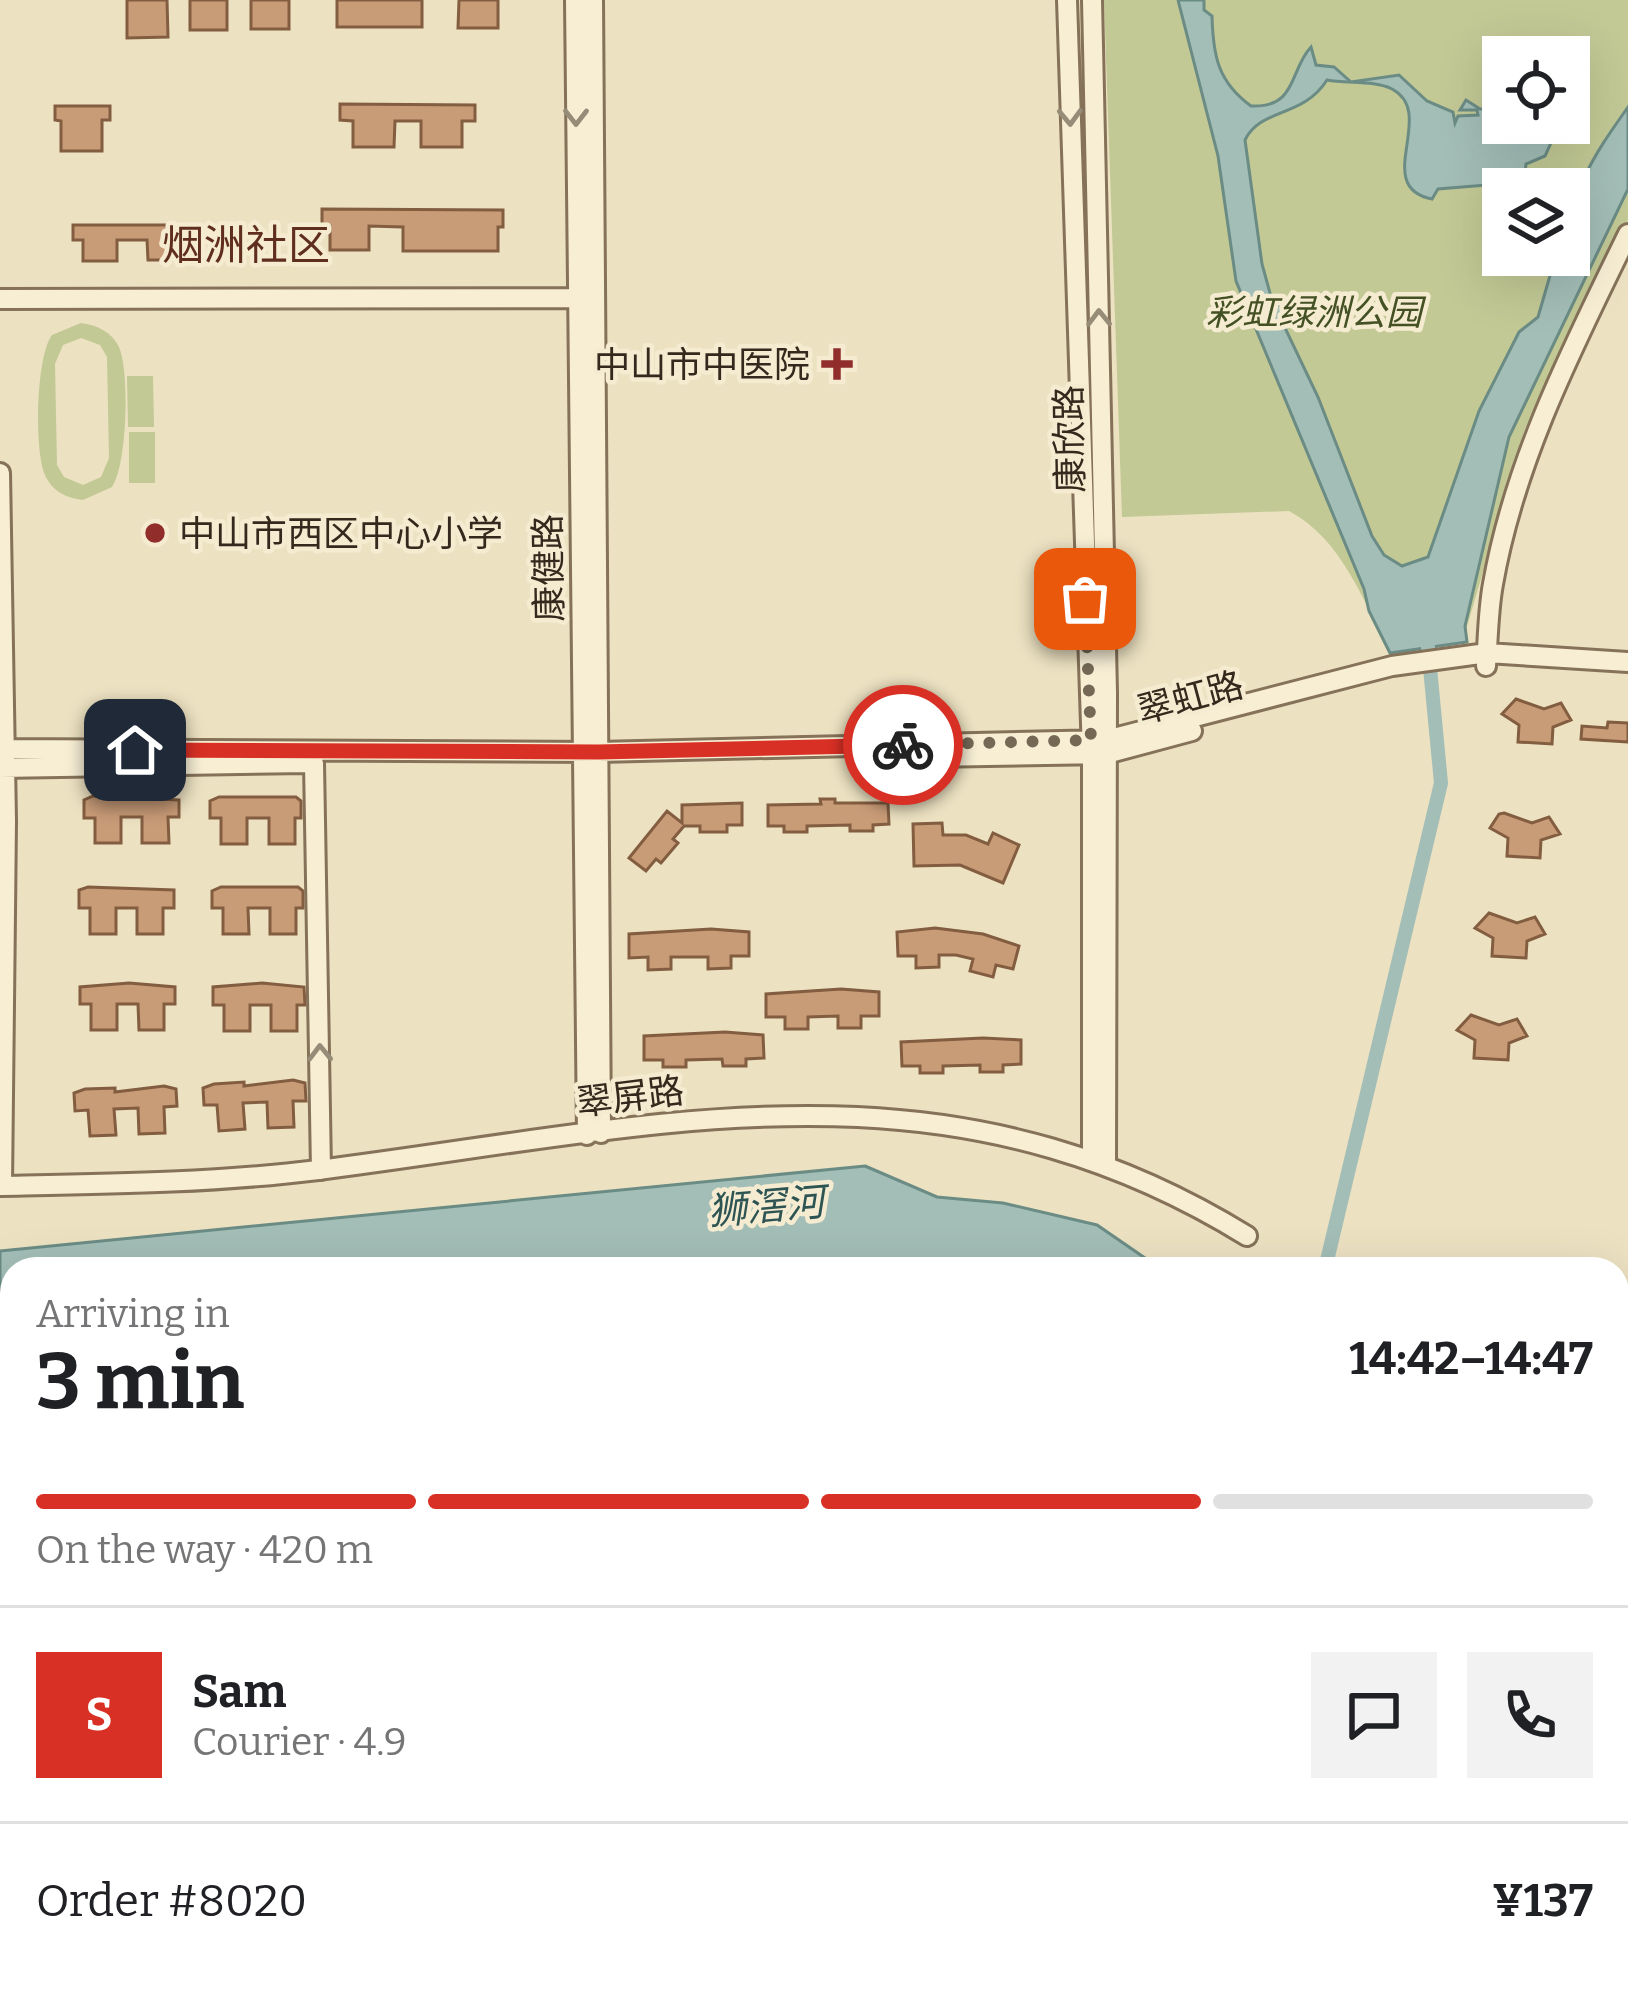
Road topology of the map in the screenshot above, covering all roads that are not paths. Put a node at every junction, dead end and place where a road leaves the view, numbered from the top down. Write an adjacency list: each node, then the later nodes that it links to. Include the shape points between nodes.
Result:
1 (575, 0): 6 (street, 康健路, one-way to 6)
2 (593, 0): 6 (street, 康健路)
3 (1067, 0): 11 (street, 康欣路, one-way to 11)
4 (1092, 0): 11 (street, 康欣路, one-way to 4)
5 (1628, 234): 9 (street, via 1542,414 1502,543)
6 (586, 298): 7 (street); 13 (street, 康健路)
7 (0, 299)
8 (0, 472): 12 (street)
9 (1478, 660): 10 (street, 翠虹路); 11 (street, 翠虹路, via 1393,672)
10 (1628, 662)
11 (1099, 747): 13 (street, 翠虹路); 16 (street, 康欣路)
12 (2, 758): 13 (street, 翠虹路); 14 (street, 翠虹路); 18 (street)
13 (590, 758): 14 (street, 翠虹路); 15 (street, 康健路)
14 (314, 763): 17 (street, one-way to 14)
15 (594, 1134): 16 (street, 翠屏路, via 724,1117 844,1114 962,1126); 17 (street, 翠屏路)
16 (1099, 1163): 19 (street, 翠屏路)
17 (322, 1170): 18 (street, 翠屏路)
18 (1, 1186)
19 (1247, 1236)

